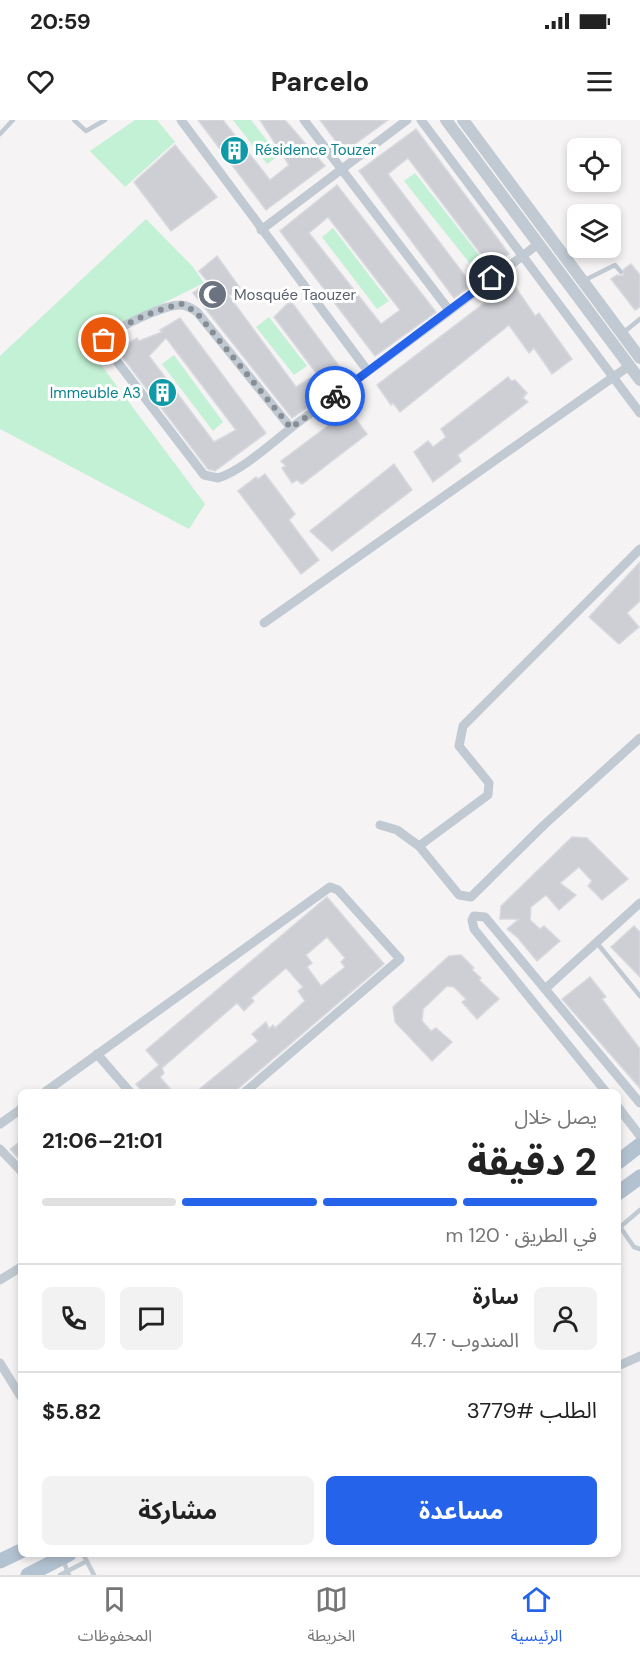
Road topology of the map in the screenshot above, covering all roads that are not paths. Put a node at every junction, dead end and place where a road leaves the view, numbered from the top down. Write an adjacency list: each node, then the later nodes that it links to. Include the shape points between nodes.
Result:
1 (13, 120): 10 (lane)
2 (74, 120): 3 (lane, via 86,131)
3 (105, 120)
4 (181, 120): 12 (street)
5 (304, 120): 11 (street)
6 (407, 120): 11 (street)
7 (421, 120): 14 (street)
8 (446, 120): 13 (street)
9 (463, 120): 16 (street)
10 (0, 134)
11 (341, 171): 12 (street); 17 (street)
12 (261, 230): 22 (street)
13 (538, 244): 14 (street); 21 (street)
14 (523, 255): 17 (street); 23 (street)
15 (621, 272): 16 (lane, via 615,265)
16 (583, 282): 19 (street)
17 (449, 310): 22 (street)
18 (640, 319): 19 (lane)
19 (622, 334): 20 (street)
20 (640, 358)
21 (629, 366): 23 (street); 24 (street)
22 (367, 370): 26 (street)
23 (613, 377): 25 (street); 28 (street)
24 (640, 380)
25 (640, 413)
26 (291, 428): 26 (street, via 222,477 208,478 143,397 104,340 159,310 188,306)
27 (640, 549): 31 (street, via 467,721 459,746 489,783 488,795)
28 (264, 623)
29 (640, 738): 31 (street, via 471,897 459,896)
30 (380, 825): 31 (street, via 397,830)
31 (419, 846)
32 (640, 903): 33 (street)
33 (597, 942): 36 (street); 37 (lane)
34 (536, 979): 35 (street); 35 (street, via 484,917 474,916 474,929); 36 (street)
35 (525, 989): 40 (street)
36 (545, 989): 39 (street)
37 (639, 993)
38 (97, 1054): 41 (street); 42 (street); 43 (street, via 330,887 338,890 400,959)
39 (615, 1072): 40 (street); 44 (street)
40 (603, 1088)
41 (49, 1089)
42 (127, 1089)
43 (248, 1089)
44 (640, 1103)
45 (18, 1111): 47 (street)
46 (621, 1111): 48 (street)
47 (0, 1124)
48 (640, 1136)
49 (640, 1145): 51 (main road)
50 (0, 1149): 52 (street)
51 (621, 1160)
52 (18, 1168)
53 (640, 1177): 54 (main road)
54 (621, 1191)
55 (640, 1210): 56 (lane)
56 (621, 1224)
57 (621, 1229): 58 (lane)
58 (640, 1249)
59 (18, 1269): 60 (street)
60 (0, 1280)
61 (640, 1356): 63 (street)
62 (0, 1363): 64 (street)
63 (621, 1365)
64 (18, 1391)
65 (18, 1552): 67 (main road)
66 (85, 1557): 68 (lane)
67 (0, 1561)
68 (87, 1561): 69 (lane); 72 (lane)
69 (67, 1565): 70 (main road); 71 (lane)
70 (28, 1575)
71 (60, 1575)
72 (94, 1575)

